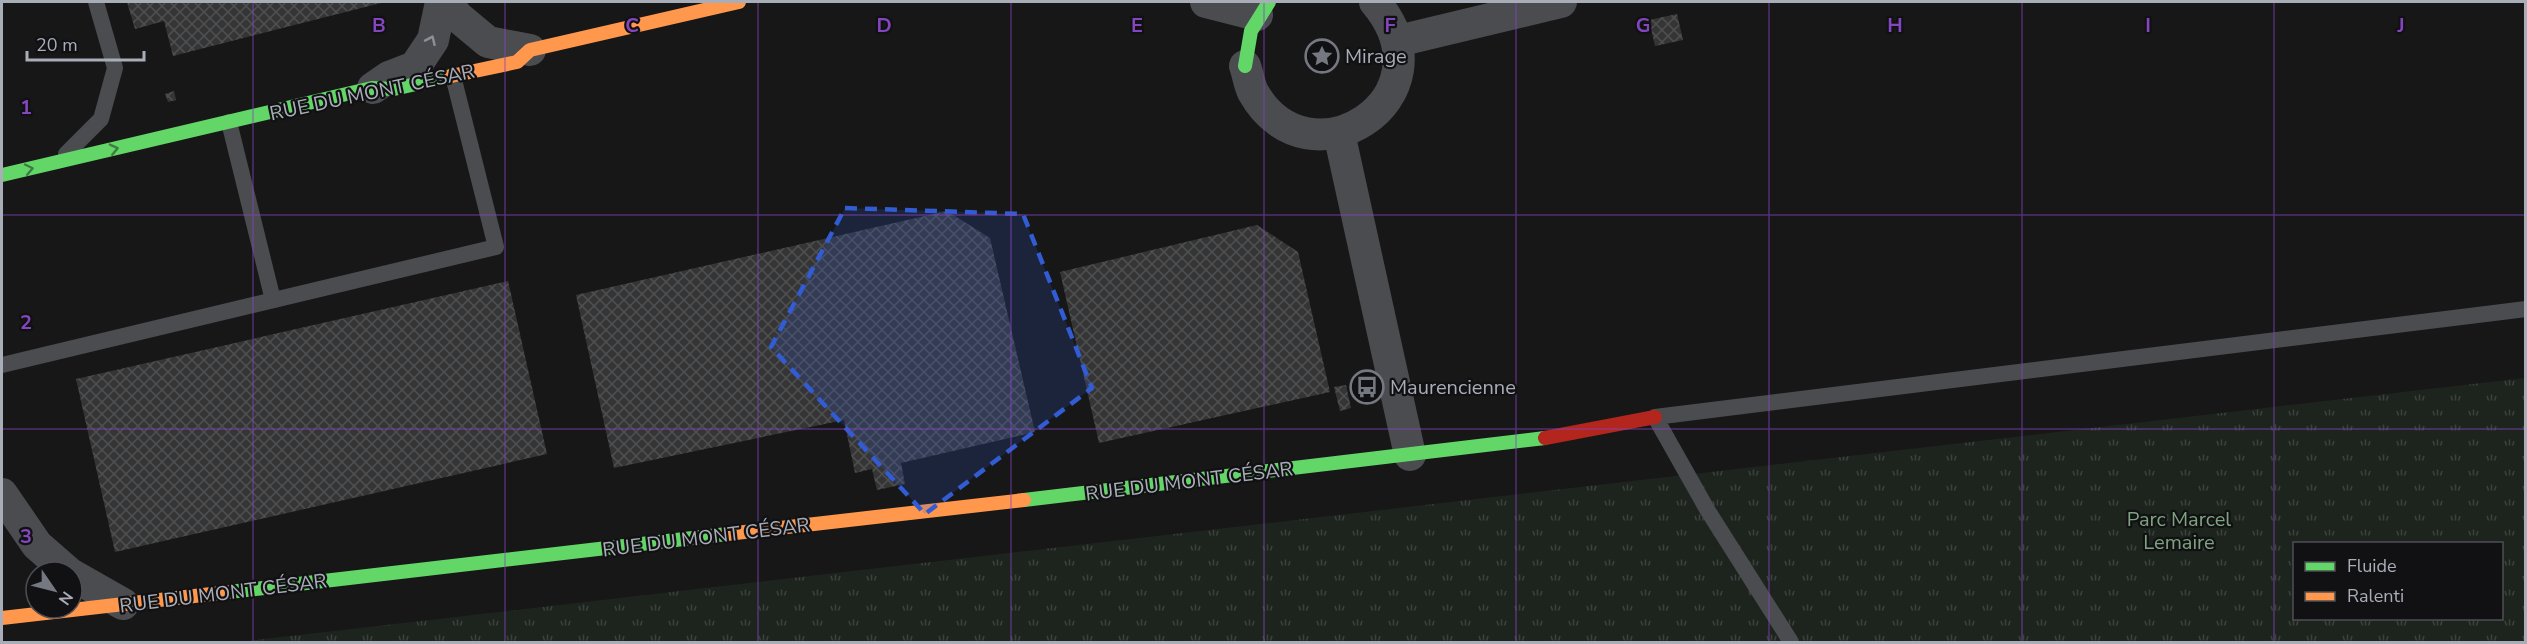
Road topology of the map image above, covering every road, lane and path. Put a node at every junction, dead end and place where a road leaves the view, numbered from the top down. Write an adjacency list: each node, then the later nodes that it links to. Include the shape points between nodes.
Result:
1 (441, 2): 13 (street, one-way to 1, via 415,67 433,40)
2 (445, 2): 10 (street, via 488,42)
3 (739, 2): 10 (street, RUE DU MONT CÉSAR)
4 (1206, 2): 7 (street)
5 (1375, 2): 9 (street, via 1389,18)
6 (1560, 2): 9 (street)
7 (1263, 8): 11 (street, via 1247,40)
8 (98, 9): 16 (lane, via 116,68 101,120)
9 (1398, 41): 15 (street, via 1399,65 1393,88 1380,109 1361,124)
10 (530, 50): 12 (street, RUE DU MONT CÉSAR, via 517,62)
11 (1245, 66): 15 (street, via 1252,91 1267,112 1288,127 1313,134)
12 (453, 76): 13 (street, RUE DU MONT CÉSAR, via 394,89); 18 (lane, via 496,247)
13 (372, 88): 14 (street, RUE DU MONT CÉSAR)
14 (229, 122): 16 (street, RUE DU MONT CÉSAR, one-way to 14); 18 (lane)
15 (1339, 133): 22 (street)
16 (57, 163): 17 (street, RUE DU MONT CÉSAR, one-way to 16)
17 (2, 174)
18 (273, 300): 20 (lane)
19 (2526, 309): 21 (lane)
20 (2, 365)
21 (1655, 417): 22 (street, RUE DU MONT CÉSAR, via 1522,442); 28 (lane, via 1708,511)
22 (1410, 455): 26 (street, RUE DU MONT CÉSAR)
23 (2, 494): 24 (street, via 36,545)
24 (54, 560)
25 (84, 582): 26 (street)
26 (123, 604): 27 (street, RUE DU MONT CÉSAR)
27 (2, 618)
28 (1791, 642)

